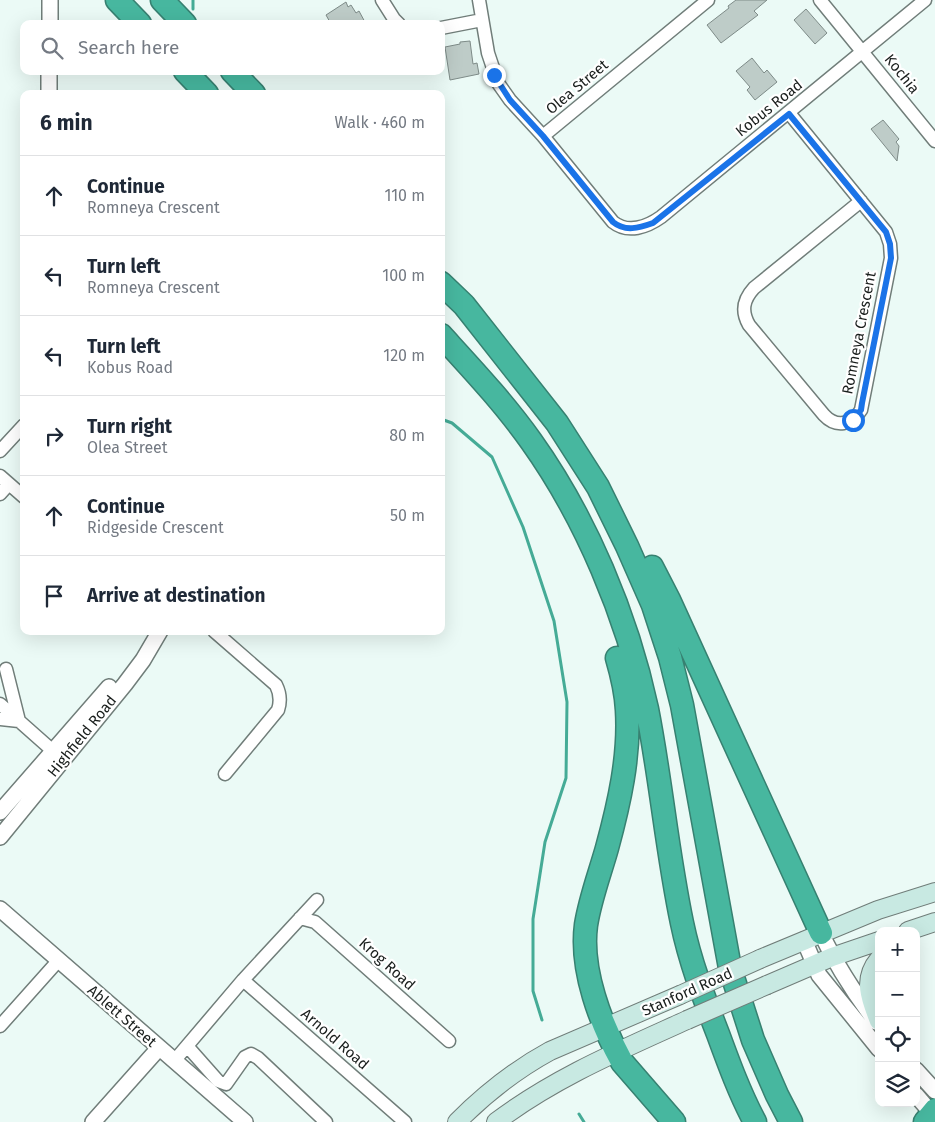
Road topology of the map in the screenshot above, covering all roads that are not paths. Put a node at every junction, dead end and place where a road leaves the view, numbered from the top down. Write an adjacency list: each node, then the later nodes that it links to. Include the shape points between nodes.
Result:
1 (50, 0): 9 (street)
2 (117, 0): 10 (highway)
3 (162, 0): 11 (highway)
4 (382, 0): 12 (street)
5 (479, 0): 13 (street)
6 (708, 0): 23 (street, Olea Street)
7 (820, 0): 15 (street)
8 (925, 0): 15 (street, Kobus Road)
9 (50, 20)
10 (136, 20)
11 (181, 20)
12 (395, 20)
13 (482, 20): 14 (street); 23 (street, via 498,83)
14 (445, 27)
15 (862, 51): 22 (street, Kobus Road); 24 (street, Kochia)
16 (49, 75): 19 (street)
17 (189, 75): 20 (highway)
18 (236, 75): 21 (highway)
19 (49, 90)
20 (203, 90)
21 (250, 90)
22 (789, 114): 25 (street, Romneya Crescent); 26 (street, Kobus Road, via 657,220)
23 (543, 136): 26 (street, Olea Street, via 613,222)
24 (935, 141)
25 (861, 201): 25 (street, Romneya Crescent, via 889,238 892,252 861,410 853,420 834,423 750,325 744,308 745,300 754,288)
26 (628, 229)
27 (445, 286): 28 (highway)
28 (464, 305): 54 (highway, via 567,422 608,484 669,600); 82 (highway, via 557,424 598,487 653,605 682,705 730,968 753,1040)
29 (445, 339): 81 (highway, via 490,389 535,447 559,484 611,590 646,708 682,924 696,979)
30 (445, 354): 64 (highway, via 488,404 546,489 574,543 596,596 623,680 627,709 625,765 586,925 585,949 590,981)
31 (20, 429): 32 (street)
32 (0, 451)
33 (3, 485): 34 (street)
34 (20, 495)
35 (149, 635): 42 (street, Highfield Road, via 136,656)
36 (158, 635): 45 (street, Highfield Road, via 125,684)
37 (219, 635): 43 (street, via 276,685 280,698 278,710)
38 (6, 669): 41 (street)
39 (0, 704): 41 (street)
40 (0, 719): 41 (street)
41 (19, 721): 42 (street)
42 (52, 751): 44 (street, Highfield Road)
43 (224, 774)
44 (0, 812)
45 (0, 837)
46 (935, 892): 54 (main road, Stanford Road)
47 (317, 900): 49 (street)
48 (0, 909): 57 (street, Ablett Street)
49 (300, 918): 60 (street); 65 (street, Krog Road, via 315,922)
50 (935, 922): 51 (main road)
51 (920, 927)
52 (935, 929): 53 (main road)
53 (920, 935)
54 (813, 936): 56 (street); 59 (street); 64 (main road, Stanford Road, bridge)
55 (875, 942): 56 (main road, Stanford Road)
56 (832, 957): 59 (main road, Stanford Road); 62 (street)
57 (58, 961): 63 (street); 68 (street, Ablett Street)
58 (875, 964): 61 (main road, via 868,991)
59 (814, 965): 66 (street, via 824,984); 69 (main road, Stanford Road, bridge)
60 (242, 980): 67 (street); 77 (street, Arnold Road)
61 (878, 1017)
62 (875, 1020)
63 (0, 1026)
64 (606, 1028): 69 (highway); 78 (main road, Stanford Road, via 529,1063 499,1084)
65 (449, 1041)
66 (875, 1044)
67 (186, 1046): 70 (street); 76 (street, via 218,1081 226,1084 245,1057 251,1054)
68 (159, 1048): 70 (street, Ablett Street); 74 (street)
69 (616, 1052): 79 (main road, Stanford Road, via 554,1083); 80 (highway)
70 (175, 1060): 75 (street, Ablett Street)
71 (920, 1080): 73 (street)
72 (920, 1098): 73 (street)
73 (932, 1111)
74 (94, 1122)
75 (245, 1122)
76 (326, 1122)
77 (405, 1122)
78 (457, 1122)
79 (496, 1122)
80 (674, 1122)
81 (755, 1122)
82 (791, 1122)

